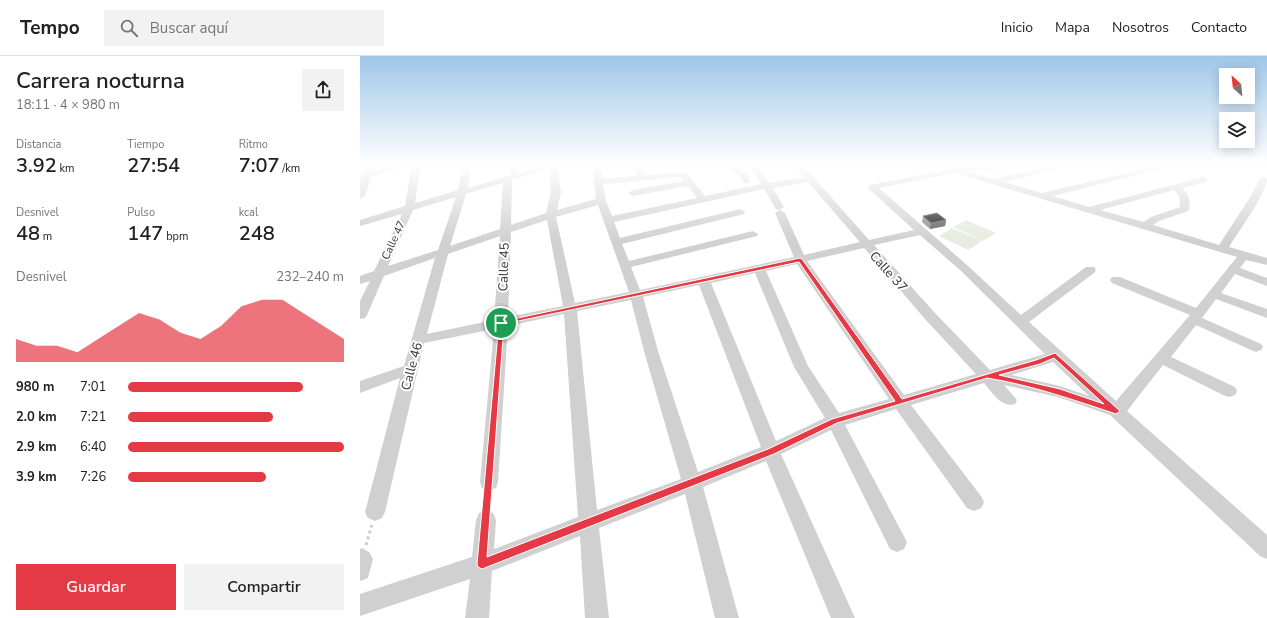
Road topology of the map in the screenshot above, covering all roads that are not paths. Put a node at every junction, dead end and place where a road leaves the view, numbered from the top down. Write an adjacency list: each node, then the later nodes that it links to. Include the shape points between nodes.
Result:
1 (412, 189): 27 (street, Calle 47)
2 (463, 189): 19 (street, Calle 46)
3 (474, 189): 19 (street)
4 (510, 189): 35 (street, Calle 45)
5 (556, 189): 30 (street)
6 (600, 189): 26 (street)
7 (655, 189): 20 (street)
8 (695, 189): 25 (street)
9 (752, 189): 25 (street)
10 (769, 189): 42 (street)
11 (819, 189): 38 (street, Calle 37)
12 (875, 189): 34 (street)
13 (1015, 189): 23 (street)
14 (1073, 189): 23 (street)
15 (1140, 189): 21 (street)
16 (1165, 189): 21 (street)
17 (1178, 189): 33 (street, via 1186,200 1185,209)
18 (1259, 189): 22 (street)
19 (462, 193): 27 (street); 40 (street, Calle 46)
20 (633, 193)
21 (1149, 193): 28 (street)
22 (1256, 196): 24 (street); 39 (street)
23 (1040, 197): 28 (street)
24 (1267, 199)
25 (703, 200): 31 (street)
26 (601, 201): 30 (street); 31 (street)
27 (409, 208): 32 (street); 48 (street, Calle 47)
28 (1087, 210): 33 (street)
29 (740, 212): 37 (street)
30 (552, 215): 35 (street); 55 (street)
31 (608, 220): 37 (street)
32 (360, 223)
33 (1144, 227): 39 (street)
34 (922, 231): 38 (street); 59 (street)
35 (504, 232): 40 (street); 60 (street, Calle 45)
36 (753, 234): 44 (street)
37 (616, 242): 44 (street)
38 (866, 245): 42 (street); 66 (street, Calle 37)
39 (1222, 249): 41 (street)
40 (442, 253): 48 (street); 61 (street, Calle 46)
41 (1244, 255): 43 (street); 46 (street)
42 (800, 260): 45 (street); 70 (street)
43 (1267, 262)
44 (625, 266): 54 (street)
45 (759, 269): 51 (street); 72 (street, via 801,367)
46 (1233, 269): 52 (street); 53 (street)
47 (1090, 270): 59 (street)
48 (378, 274): 49 (street); 57 (street, Calle 47)
49 (360, 280)
50 (1116, 280): 58 (street)
51 (704, 281): 54 (street); 73 (street)
52 (1267, 282)
53 (1213, 294): 56 (street); 58 (street)
54 (636, 295): 55 (street); 75 (street)
55 (570, 309): 60 (street); 79 (street)
56 (1267, 314)
57 (360, 315)
58 (1196, 317): 62 (street); 64 (street)
59 (1021, 322): 63 (street)
60 (501, 323): 61 (street); 74 (street, Calle 45)
61 (418, 340): 65 (street, Calle 46)
62 (1256, 346)
63 (1055, 355): 66 (street); 71 (street)
64 (1161, 358): 68 (street); 71 (street)
65 (410, 369): 67 (street); 77 (street, Calle 46)
66 (987, 376): 69 (street, Calle 37); 70 (street); 71 (street, via 1060,392)
67 (360, 387)
68 (1229, 391)
69 (1009, 400)
70 (900, 402): 72 (street); 76 (street)
71 (1116, 411): 81 (street)
72 (835, 421): 73 (street); 80 (street)
73 (771, 451): 75 (street); 87 (street)
74 (488, 482)
75 (692, 483): 79 (street); 86 (street)
76 (974, 502)
77 (375, 512)
78 (486, 520): 82 (street)
79 (589, 522): 82 (street); 85 (street)
80 (897, 542)
81 (1267, 549)
82 (482, 564): 83 (street); 84 (street)
83 (360, 605)
84 (477, 618)
85 (597, 618)
86 (727, 618)
87 (843, 618)

